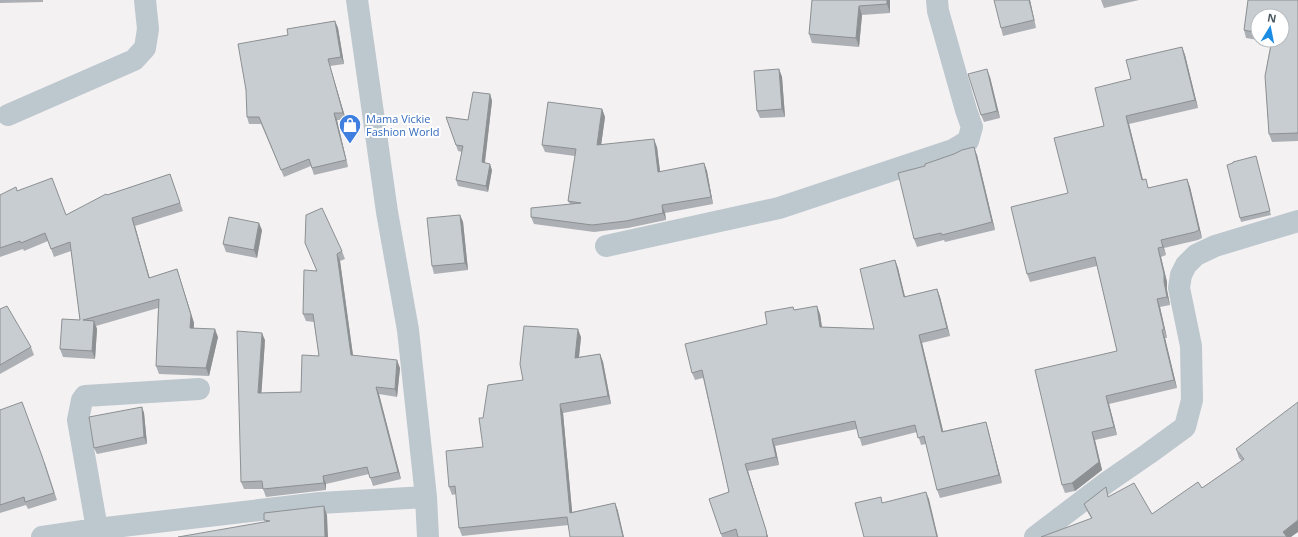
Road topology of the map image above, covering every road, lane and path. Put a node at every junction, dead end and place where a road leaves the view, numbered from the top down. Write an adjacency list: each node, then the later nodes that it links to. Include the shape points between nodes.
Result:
1 (145, 0): 4 (street, via 148,29 146,48 134,60)
2 (357, 0): 8 (street, via 387,212 408,330)
3 (937, 0): 6 (street, via 972,127 968,142 953,150 779,208)
4 (8, 115)
5 (1298, 220): 12 (street, via 1215,246 1196,255 1186,266 1181,275 1179,288 1191,346 1192,400 1185,426)
6 (606, 246)
7 (199, 389): 9 (street, via 85,396 82,400 78,420)
8 (426, 497): 9 (street, via 320,503); 11 (street)
9 (97, 529): 10 (street)
10 (42, 537)
11 (428, 537)
12 (1035, 537)

